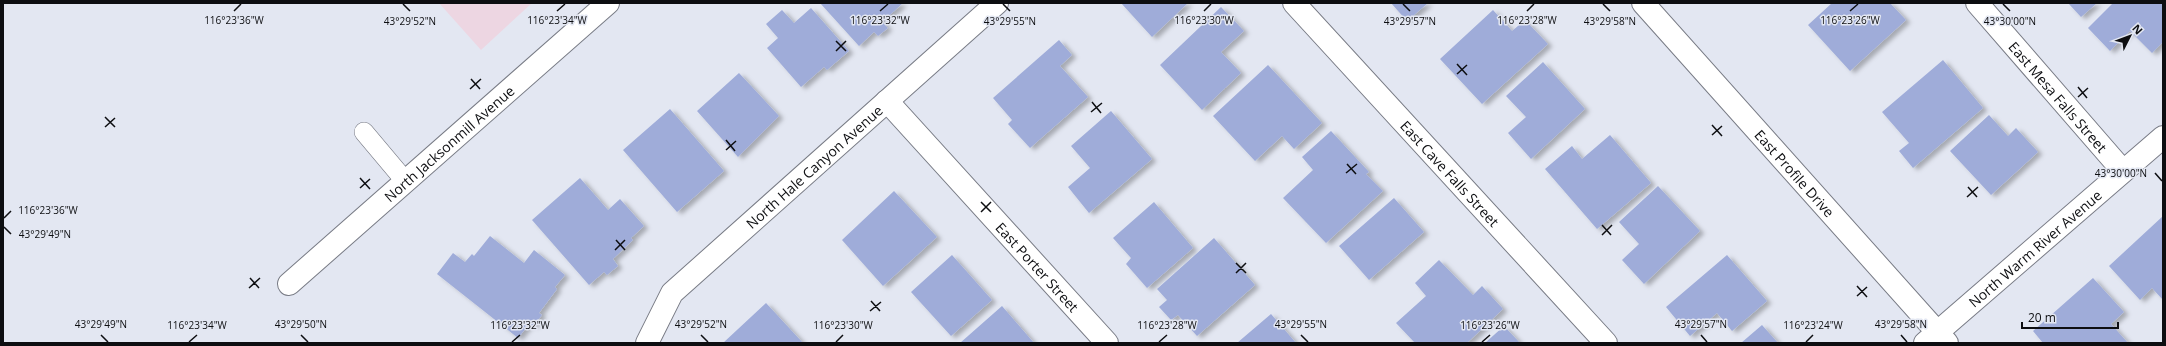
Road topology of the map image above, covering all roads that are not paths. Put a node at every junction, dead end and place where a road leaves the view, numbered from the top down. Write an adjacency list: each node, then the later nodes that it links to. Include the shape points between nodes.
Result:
1 (608, 3): 10 (street, North Jacksonmill Avenue)
2 (998, 3): 6 (street, North Hale Canyon Avenue)
3 (1294, 3): 15 (street, East Cave Falls Street)
4 (1644, 3): 12 (street, East Profile Drive)
5 (1977, 3): 9 (street, East Mesa Falls Street)
6 (887, 101): 13 (street, North Hale Canyon Avenue, via 672,293); 14 (street, East Porter Street)
7 (364, 132): 10 (lane)
8 (2163, 137): 9 (street, North Warm River Avenue)
9 (2123, 171): 12 (street, North Warm River Avenue)
10 (406, 182): 11 (street, North Jacksonmill Avenue)
11 (289, 284)
12 (1936, 339)
13 (647, 343)
14 (1107, 343)
15 (1606, 343)

